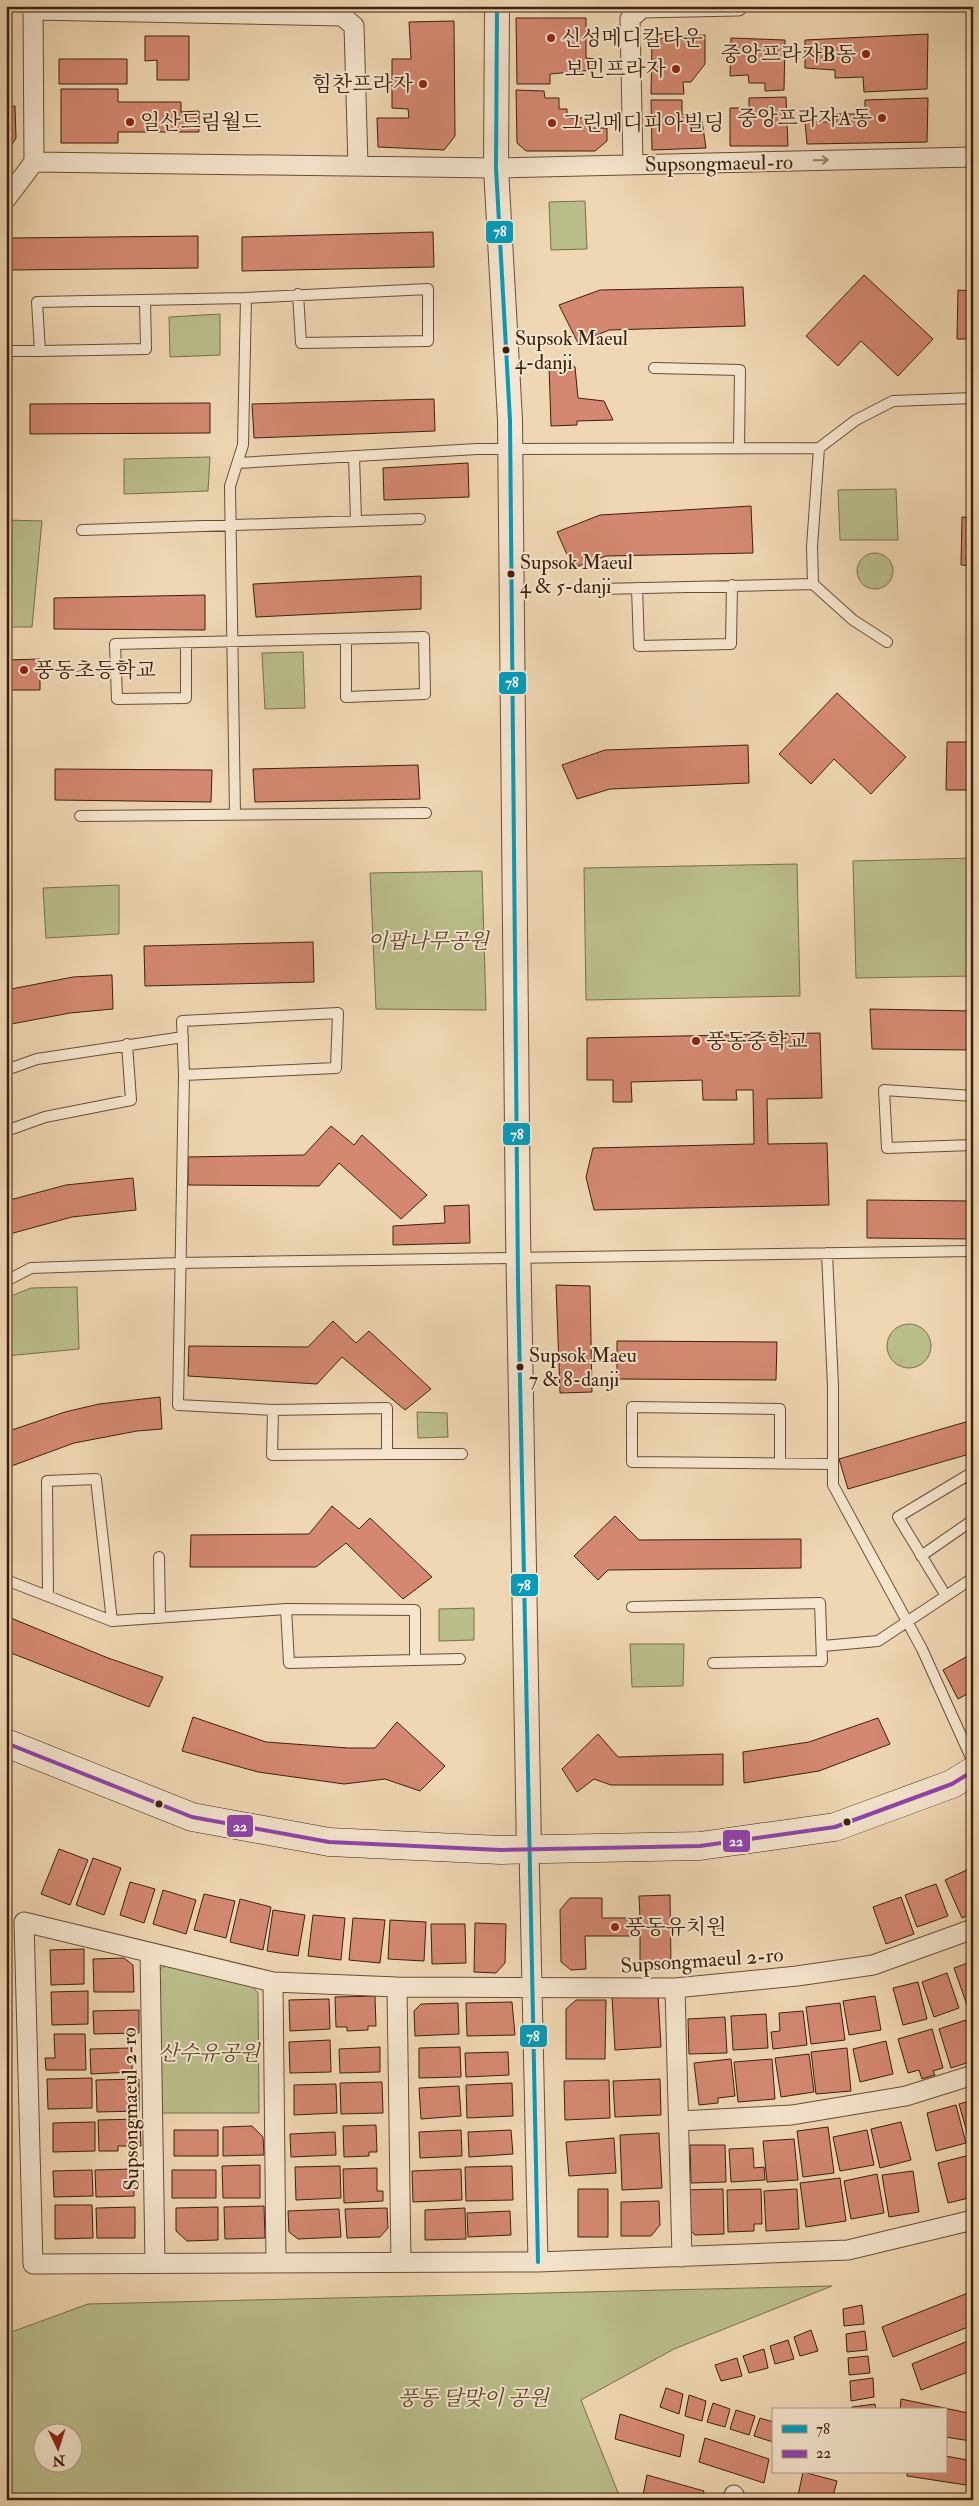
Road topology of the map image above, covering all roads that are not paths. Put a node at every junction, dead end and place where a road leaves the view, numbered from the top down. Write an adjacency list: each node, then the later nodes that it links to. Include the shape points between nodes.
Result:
1 (497, 6): 8 (street)
2 (738, 6): 6 (street, Supsongmaeul-ro, via 642,8 630,19)
3 (32, 8): 5 (street); 7 (street, via 342,16 354,26)
4 (973, 157): 6 (street, Supsongmaeul-ro, one-way to 4)
5 (34, 162): 7 (street); 9 (street)
6 (633, 164): 8 (street)
7 (358, 165): 8 (street)
8 (496, 168): 17 (street)
9 (6, 199)
10 (298, 294): 10 (lane, via 428,289 428,342 301,343); 11 (lane)
11 (246, 298): 12 (lane); 21 (lane, via 243,444)
12 (146, 301): 14 (lane, via 146,350); 14 (lane, via 37,302)
13 (6, 351): 14 (lane)
14 (40, 351)
15 (654, 368): 18 (lane, via 740,370)
16 (973, 398): 19 (lane, via 893,401 856,420)
17 (510, 448): 18 (lane); 20 (lane); 46 (street)
18 (740, 448): 19 (lane)
19 (819, 448): 26 (lane, via 812,547)
20 (354, 456): 21 (lane); 23 (lane)
21 (238, 463): 24 (lane, via 230,486)
22 (420, 519): 23 (lane)
23 (356, 520): 24 (lane)
24 (231, 527): 25 (lane); 31 (lane)
25 (82, 530)
26 (813, 584): 27 (lane); 32 (lane, via 853,620)
27 (732, 586): 29 (lane); 29 (lane, via 731,644 639,646)
28 (600, 588): 29 (lane)
29 (637, 588)
30 (346, 639): 30 (lane, via 424,637 425,694 346,697); 31 (lane)
31 (232, 641): 33 (lane); 35 (lane)
32 (887, 642)
33 (186, 643): 33 (lane, via 186,698 117,699 115,644)
34 (426, 813): 35 (lane)
35 (235, 814): 36 (lane)
36 (80, 816)
37 (183, 1037): 38 (lane); 40 (lane); 40 (lane, via 182,1021 338,1013 336,1068)
38 (128, 1044): 39 (lane, via 37,1059); 42 (lane, via 131,1100 45,1117)
39 (6, 1070)
40 (184, 1075): 47 (lane)
41 (973, 1096): 43 (lane, via 884,1090 887,1148)
42 (6, 1131)
43 (973, 1144)
44 (973, 1251): 45 (lane)
45 (827, 1253): 46 (lane); 53 (lane, via 834,1386)
46 (518, 1257): 47 (lane); 74 (street)
47 (179, 1263): 48 (lane, via 31,1268); 49 (lane, via 178,1405)
48 (6, 1281)
49 (273, 1410): 50 (lane, via 272,1455); 50 (lane, via 387,1408)
50 (387, 1454): 51 (lane)
51 (462, 1454)
52 (780, 1463): 52 (lane, via 632,1462 632,1407 780,1409); 53 (lane)
53 (833, 1464): 66 (lane, via 833,1485)
54 (973, 1482): 56 (lane, via 968,1475 898,1517)
55 (973, 1520): 56 (lane)
56 (922, 1556): 61 (lane)
57 (160, 1557): 64 (lane)
58 (973, 1578): 61 (lane)
59 (6, 1580): 60 (lane)
60 (48, 1596): 65 (lane); 65 (lane, via 48,1480 96,1479)
61 (946, 1596): 66 (lane)
62 (632, 1607): 67 (lane, via 820,1603)
63 (286, 1609): 64 (lane); 69 (lane, via 415,1610); 69 (lane, via 289,1663)
64 (160, 1618): 65 (lane)
65 (112, 1621)
66 (907, 1621): 67 (lane, via 878,1641); 72 (lane)
67 (823, 1646): 70 (lane, via 822,1661)
68 (460, 1659): 69 (lane)
69 (415, 1660)
70 (713, 1662)
71 (6, 1743): 74 (main road, via 192,1817 329,1842)
72 (973, 1762)
73 (973, 1771): 74 (main road, via 952,1784 835,1827 700,1846)
74 (529, 1850): 79 (street)
75 (973, 1929): 80 (street, Supsongmaeul 2-ro, via 873,1966)
76 (150, 1953): 77 (street, Supsongmaeul 2-ro); 88 (street, Supsongmaeul 2-ro); 88 (street, Supsongmaeul 2-ro, via 24,1922 33,2264)
77 (273, 1982): 78 (street, Supsongmaeul 2-ro); 85 (street)
78 (397, 1987): 79 (street, Supsongmaeul 2-ro); 86 (street)
79 (532, 1988): 80 (street, Supsongmaeul 2-ro); 87 (street)
80 (675, 1988): 82 (street)
81 (973, 2075): 82 (street, via 906,2096 792,2115)
82 (680, 2121): 84 (street)
83 (973, 2220): 84 (street, Supsongmaeul 2-ro, via 848,2250)
84 (682, 2256): 87 (street, Supsongmaeul 2-ro)
85 (276, 2262): 86 (street, Supsongmaeul 2-ro); 88 (street, Supsongmaeul 2-ro)
86 (401, 2262): 87 (street, Supsongmaeul 2-ro)
87 (538, 2262)
88 (155, 2263)

